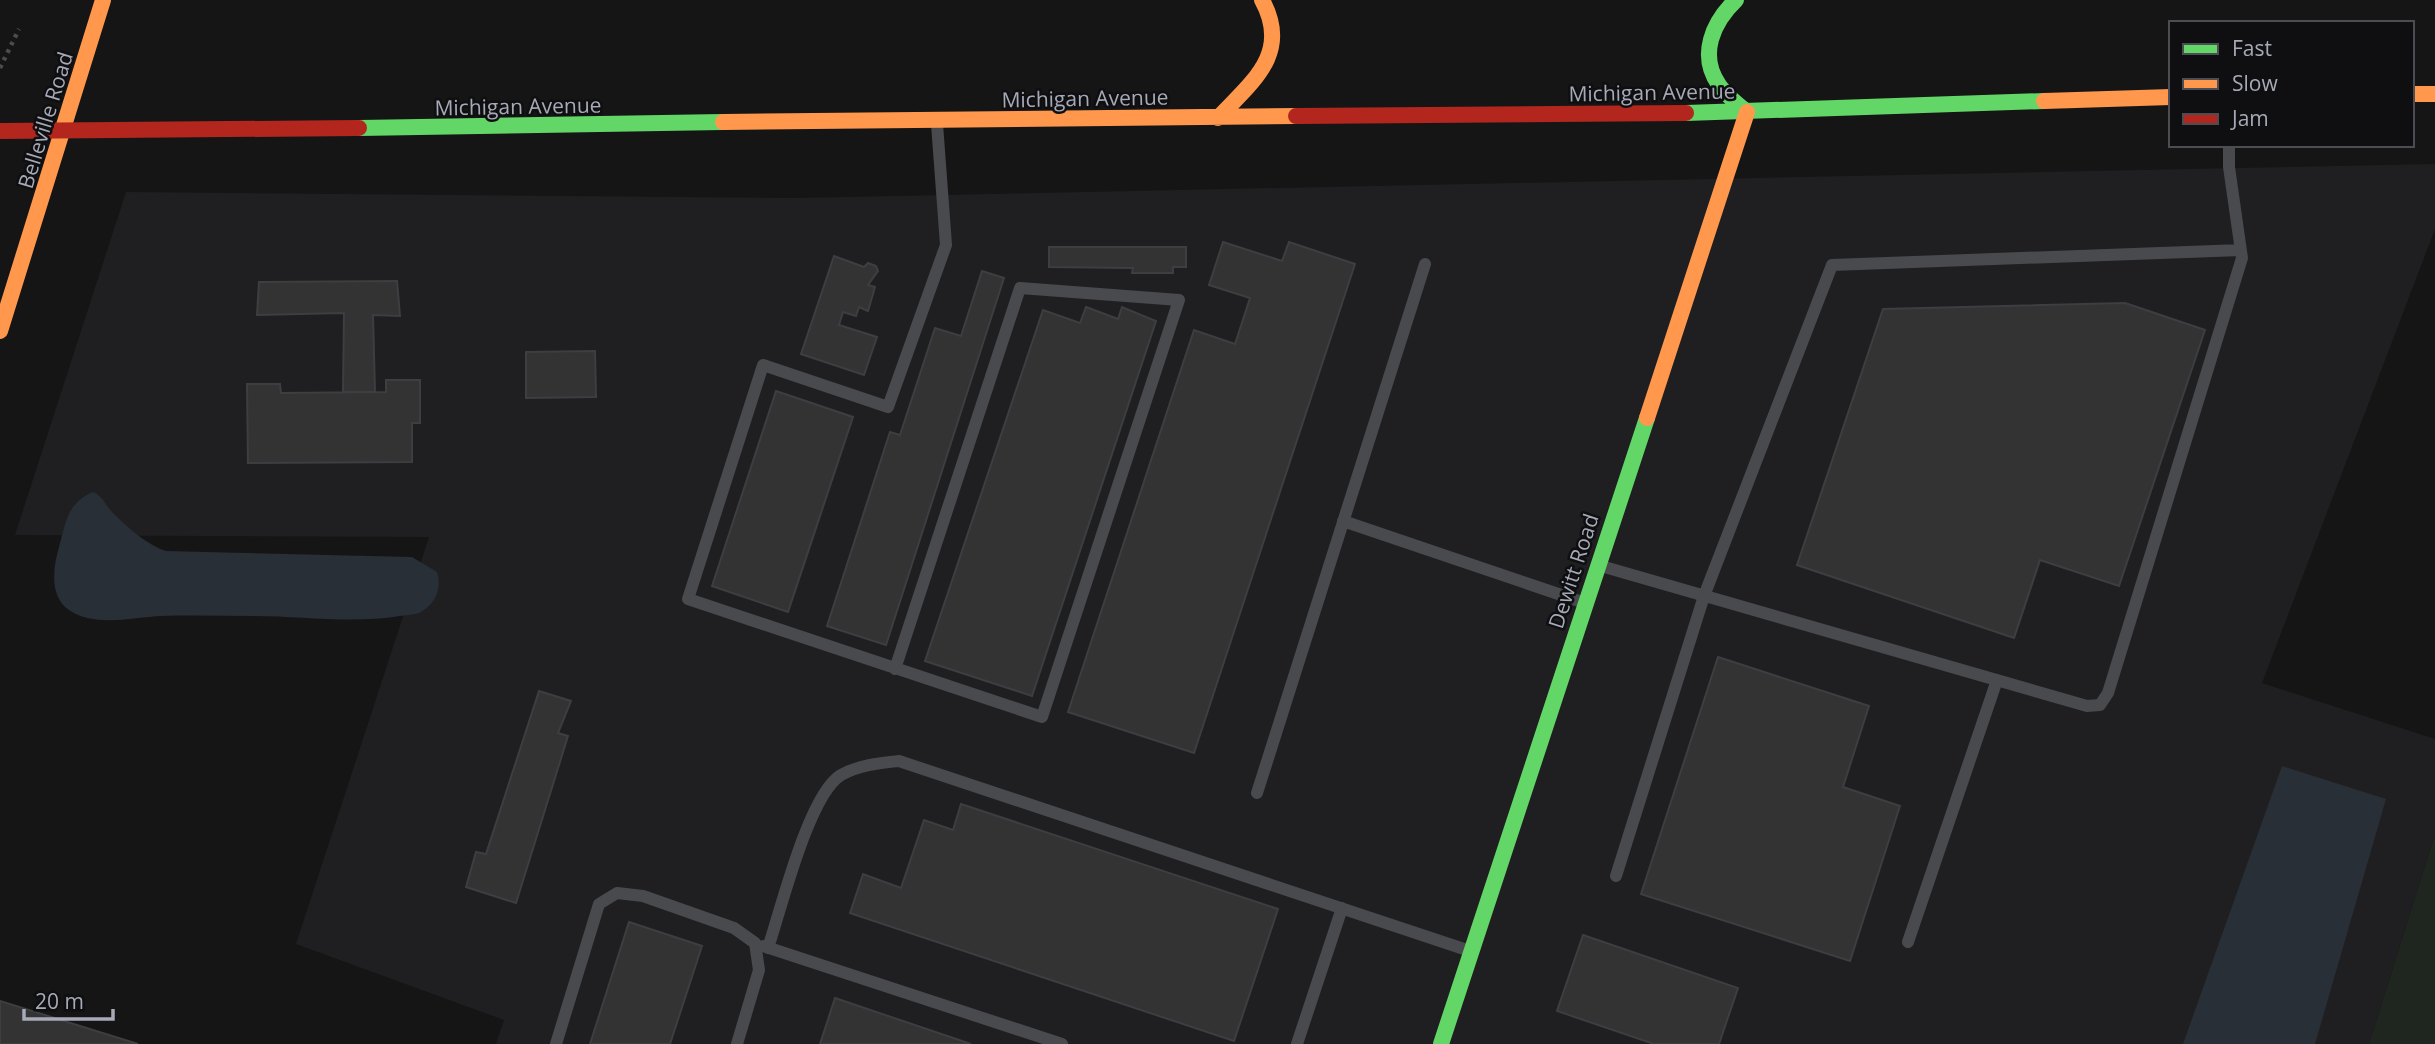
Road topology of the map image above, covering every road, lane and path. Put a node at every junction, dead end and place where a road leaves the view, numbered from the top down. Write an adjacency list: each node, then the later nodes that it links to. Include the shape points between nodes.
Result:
1 (103, 0): 12 (main road, Belleville Road)
2 (1262, 0): 10 (main road, via 1274,28 1271,54)
3 (1736, 0): 9 (main road, via 1717,21 1709,63 1724,93)
4 (19, 29): 5 (path)
5 (0, 68)
6 (2414, 94): 7 (main road)
7 (2435, 94)
8 (2169, 97): 9 (main road, Michigan Avenue)
9 (1747, 112): 10 (main road, Michigan Avenue); 19 (main road, Dewitt Road)
10 (1218, 118): 11 (main road, Michigan Avenue)
11 (937, 121): 12 (main road, Michigan Avenue); 22 (lane, via 946,245 888,407 763,365 688,599)
12 (64, 130): 13 (main road, Michigan Avenue); 17 (main road, Belleville Road)
13 (0, 131)
14 (2229, 147): 15 (lane)
15 (2241, 250): 20 (lane, via 1832,265); 23 (lane, via 2108,693 2100,705 2087,706)
16 (1425, 264): 18 (lane)
17 (0, 331)
18 (1343, 521): 21 (lane); 24 (lane)
19 (1597, 565): 20 (lane); 21 (main road, Dewitt Road)
20 (1704, 596): 23 (lane); 25 (lane)
21 (1585, 603): 30 (main road, Dewitt Road)
22 (895, 668): 22 (lane, via 1042,717 1180,300 1020,288)
23 (1997, 680): 27 (lane)
24 (1256, 793)
25 (1616, 876)
26 (1342, 908): 29 (lane, via 899,761 870,764 841,775 826,789 811,817); 30 (lane); 34 (lane)
27 (1908, 942)
28 (754, 943): 29 (lane); 31 (lane, via 734,928 643,896 617,893 599,904); 32 (lane, via 759,970)
29 (768, 948): 33 (lane)
30 (1471, 951): 35 (main road, Dewitt Road)
31 (556, 1044)
32 (737, 1044)
33 (1062, 1044)
34 (1297, 1044)
35 (1441, 1044)

